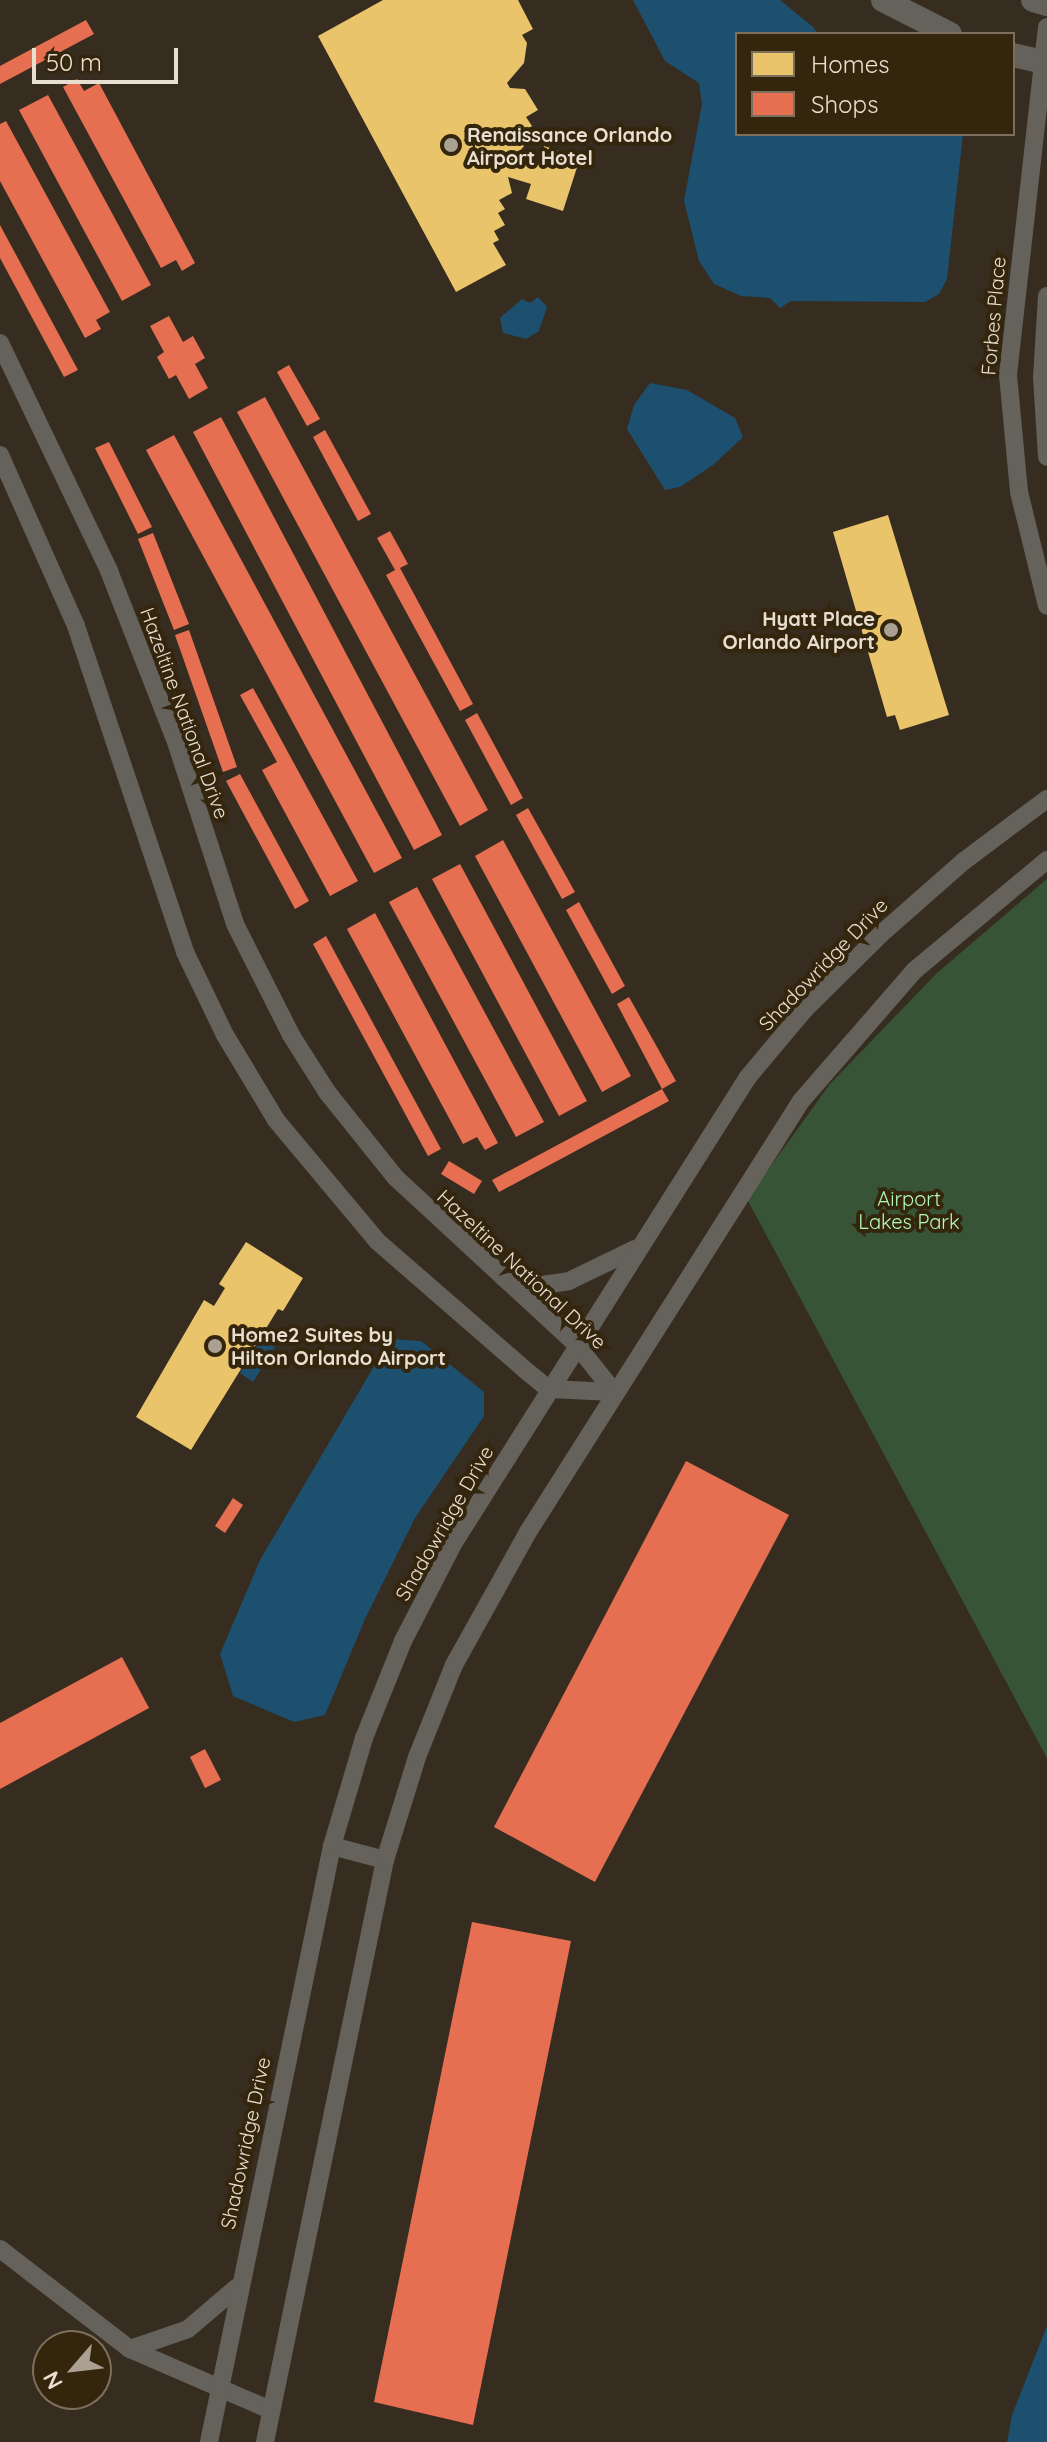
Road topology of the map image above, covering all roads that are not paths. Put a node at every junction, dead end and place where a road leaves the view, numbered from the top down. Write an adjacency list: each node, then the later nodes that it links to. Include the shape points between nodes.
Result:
1 (883, 0): 5 (street)
2 (1033, 0): 3 (street)
3 (1047, 4)
4 (1047, 27): 7 (street, Forbes Place)
5 (946, 32)
6 (1015, 55): 7 (street)
7 (1045, 62): 12 (street, Forbes Place, via 1008,375 1017,481)
8 (1047, 296): 11 (street, via 1042,377)
9 (0, 343): 16 (street, Hazeltine National Drive, via 130,622 175,739 231,914 276,1009 327,1092 373,1152 432,1215)
10 (0, 455): 18 (street, via 76,626 174,924 240,1061 296,1147 355,1217 420,1282)
11 (1047, 457)
12 (1047, 606)
13 (1047, 799): 15 (street, Shadowridge Drive, via 937,883 805,1009 730,1102)
14 (1047, 860): 19 (street, via 915,970 821,1074)
15 (638, 1248): 16 (street, via 569,1281 542,1285); 17 (street, Shadowridge Drive)
16 (503, 1277): 17 (street, Hazeltine National Drive)
17 (576, 1344): 18 (street, Shadowridge Drive); 19 (street, Hazeltine National Drive)
18 (549, 1389): 19 (street); 20 (street, Shadowridge Drive, via 453,1544 403,1641 364,1738)
19 (614, 1392): 21 (street, via 454,1665 417,1757)
20 (332, 1846): 21 (street); 23 (street, Shadowridge Drive)
21 (385, 1860): 26 (street)
22 (0, 2249): 24 (street)
23 (237, 2285): 24 (street, via 188,2329); 25 (street, Shadowridge Drive)
24 (130, 2349): 25 (street)
25 (217, 2388): 26 (street); 27 (street, Shadowridge Drive)
26 (270, 2410): 28 (street)
27 (209, 2442)
28 (265, 2442)

